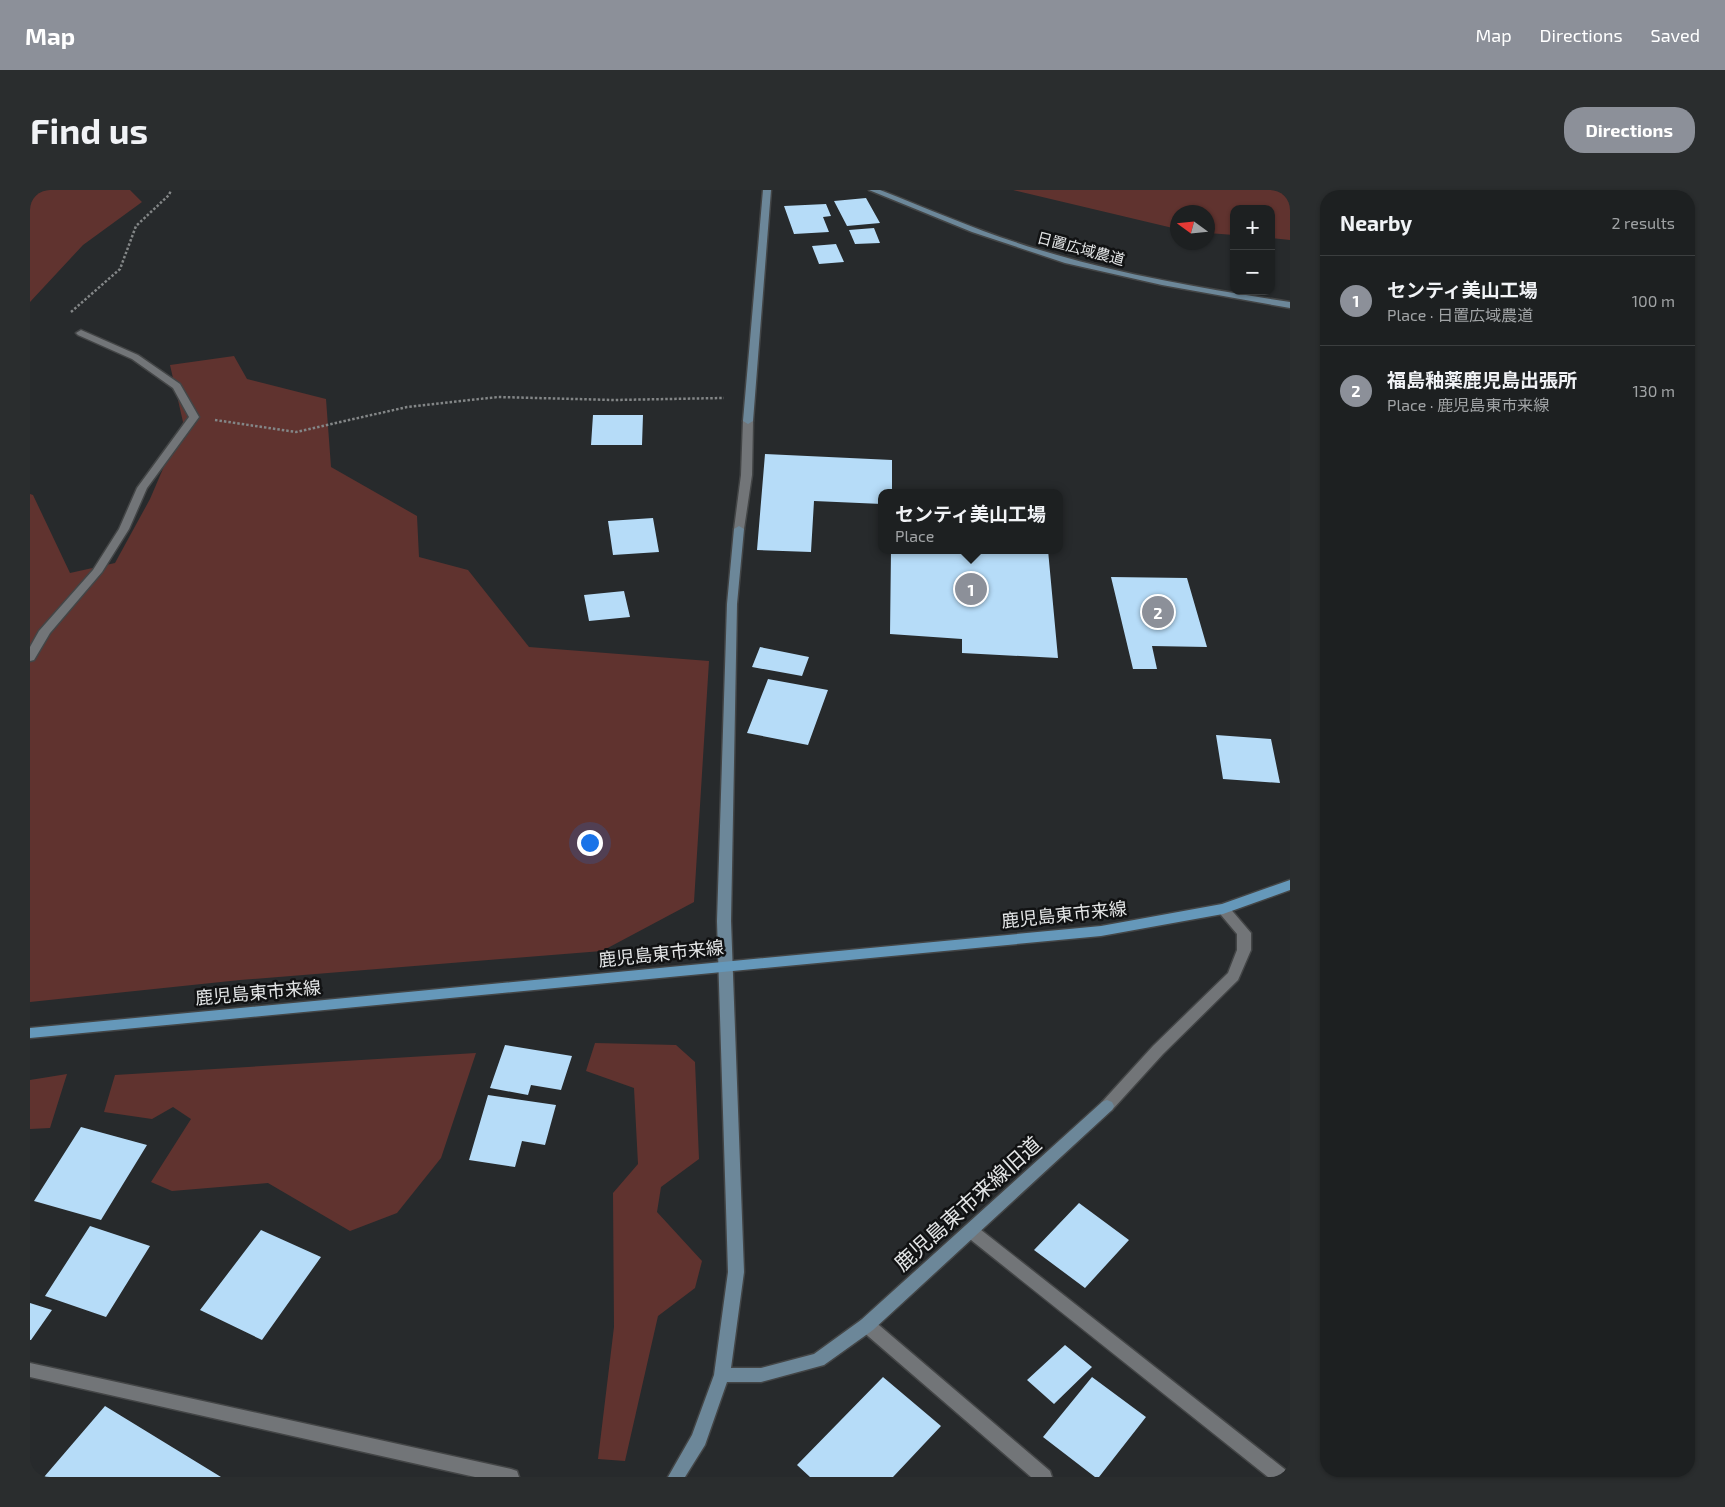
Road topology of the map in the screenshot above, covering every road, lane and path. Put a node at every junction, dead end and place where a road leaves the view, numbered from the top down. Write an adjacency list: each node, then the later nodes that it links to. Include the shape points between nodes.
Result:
1 (170, 190): 5 (path, via 169,195 136,226 120,269 67,316)
2 (767, 190): 6 (street)
3 (873, 190): 4 (street, 日置広域農道, via 1037,252 1206,291)
4 (1290, 304)
5 (81, 333): 7 (street, via 135,357 177,386)
6 (750, 397): 7 (path, via 614,400 498,397 407,407 296,432); 11 (street, via 749,449 732,604 724,911)
7 (194, 417): 8 (street, via 142,488 124,529 97,572 45,631)
8 (30, 657)
9 (1290, 884): 10 (main road, 鹿児島東市来線)
10 (1223, 909): 11 (main road, 鹿児島東市来線, via 1101,931); 13 (street, 鹿児島東市来線旧道, via 1244,933 1244,950 1233,976 1107,1106)
11 (726, 965): 12 (main road, 鹿児島東市来線); 16 (street, via 736,1272)
12 (30, 1033)
13 (971, 1232): 14 (street, 鹿児島東市来線旧道); 20 (street)
14 (867, 1325): 16 (street, 鹿児島東市来線旧道, via 818,1360 761,1375); 19 (street)
15 (30, 1370): 17 (street)
16 (722, 1375): 18 (street, via 699,1439)
17 (511, 1477)
18 (676, 1477)
19 (1044, 1477)
20 (1281, 1477)

